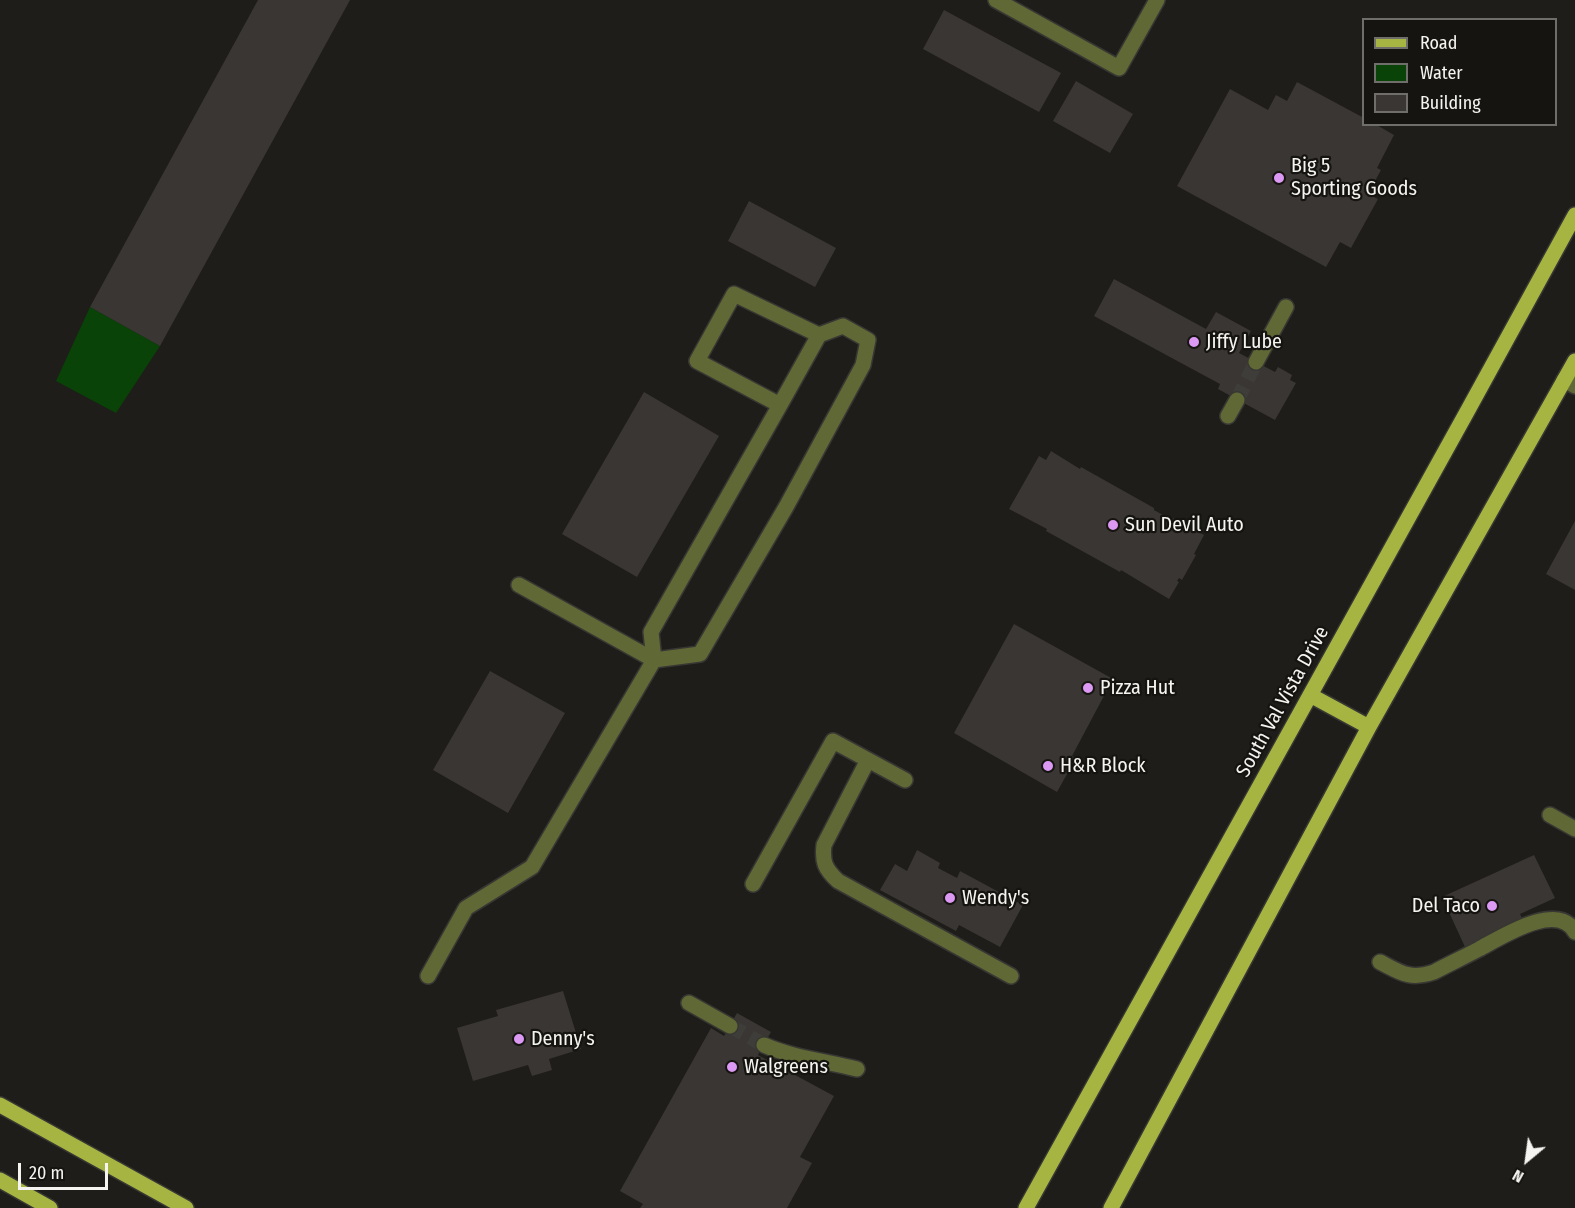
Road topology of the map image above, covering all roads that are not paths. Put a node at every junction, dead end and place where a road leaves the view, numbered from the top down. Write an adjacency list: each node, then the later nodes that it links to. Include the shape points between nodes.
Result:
1 (996, 0): 2 (lane, via 1119,68)
2 (1157, 0)
3 (1575, 215): 14 (main road, South Val Vista Drive)
4 (1286, 307): 7 (lane)
5 (819, 335): 10 (lane); 10 (lane, via 734,294 697,361); 13 (lane, via 843,326 868,340 862,365 786,507 700,654)
6 (1575, 361): 8 (main road)
7 (1256, 362)
8 (1570, 383): 15 (main road)
9 (1237, 400): 11 (lane)
10 (780, 405): 13 (lane, via 651,632)
11 (1228, 416)
12 (519, 585): 13 (lane)
13 (654, 660): 23 (lane, via 532,867 466,908)
14 (1310, 695): 15 (main road); 33 (main road, South Val Vista Drive)
15 (1370, 728): 34 (main road)
16 (868, 760): 17 (lane); 20 (lane, via 832,741); 24 (lane, via 824,845 822,860 831,875)
17 (905, 780)
18 (1550, 815): 19 (lane)
19 (1575, 829)
20 (753, 884)
21 (1575, 932): 22 (lane, via 1562,921 1540,921 1421,976 1404,975)
22 (1380, 963)
23 (428, 976)
24 (1011, 976)
25 (689, 1003): 26 (lane)
26 (730, 1026)
27 (764, 1045): 28 (lane)
28 (857, 1069)
29 (0, 1106): 32 (main road)
30 (0, 1180): 31 (main road)
31 (50, 1208)
32 (186, 1208)
33 (1026, 1208)
34 (1111, 1208)

